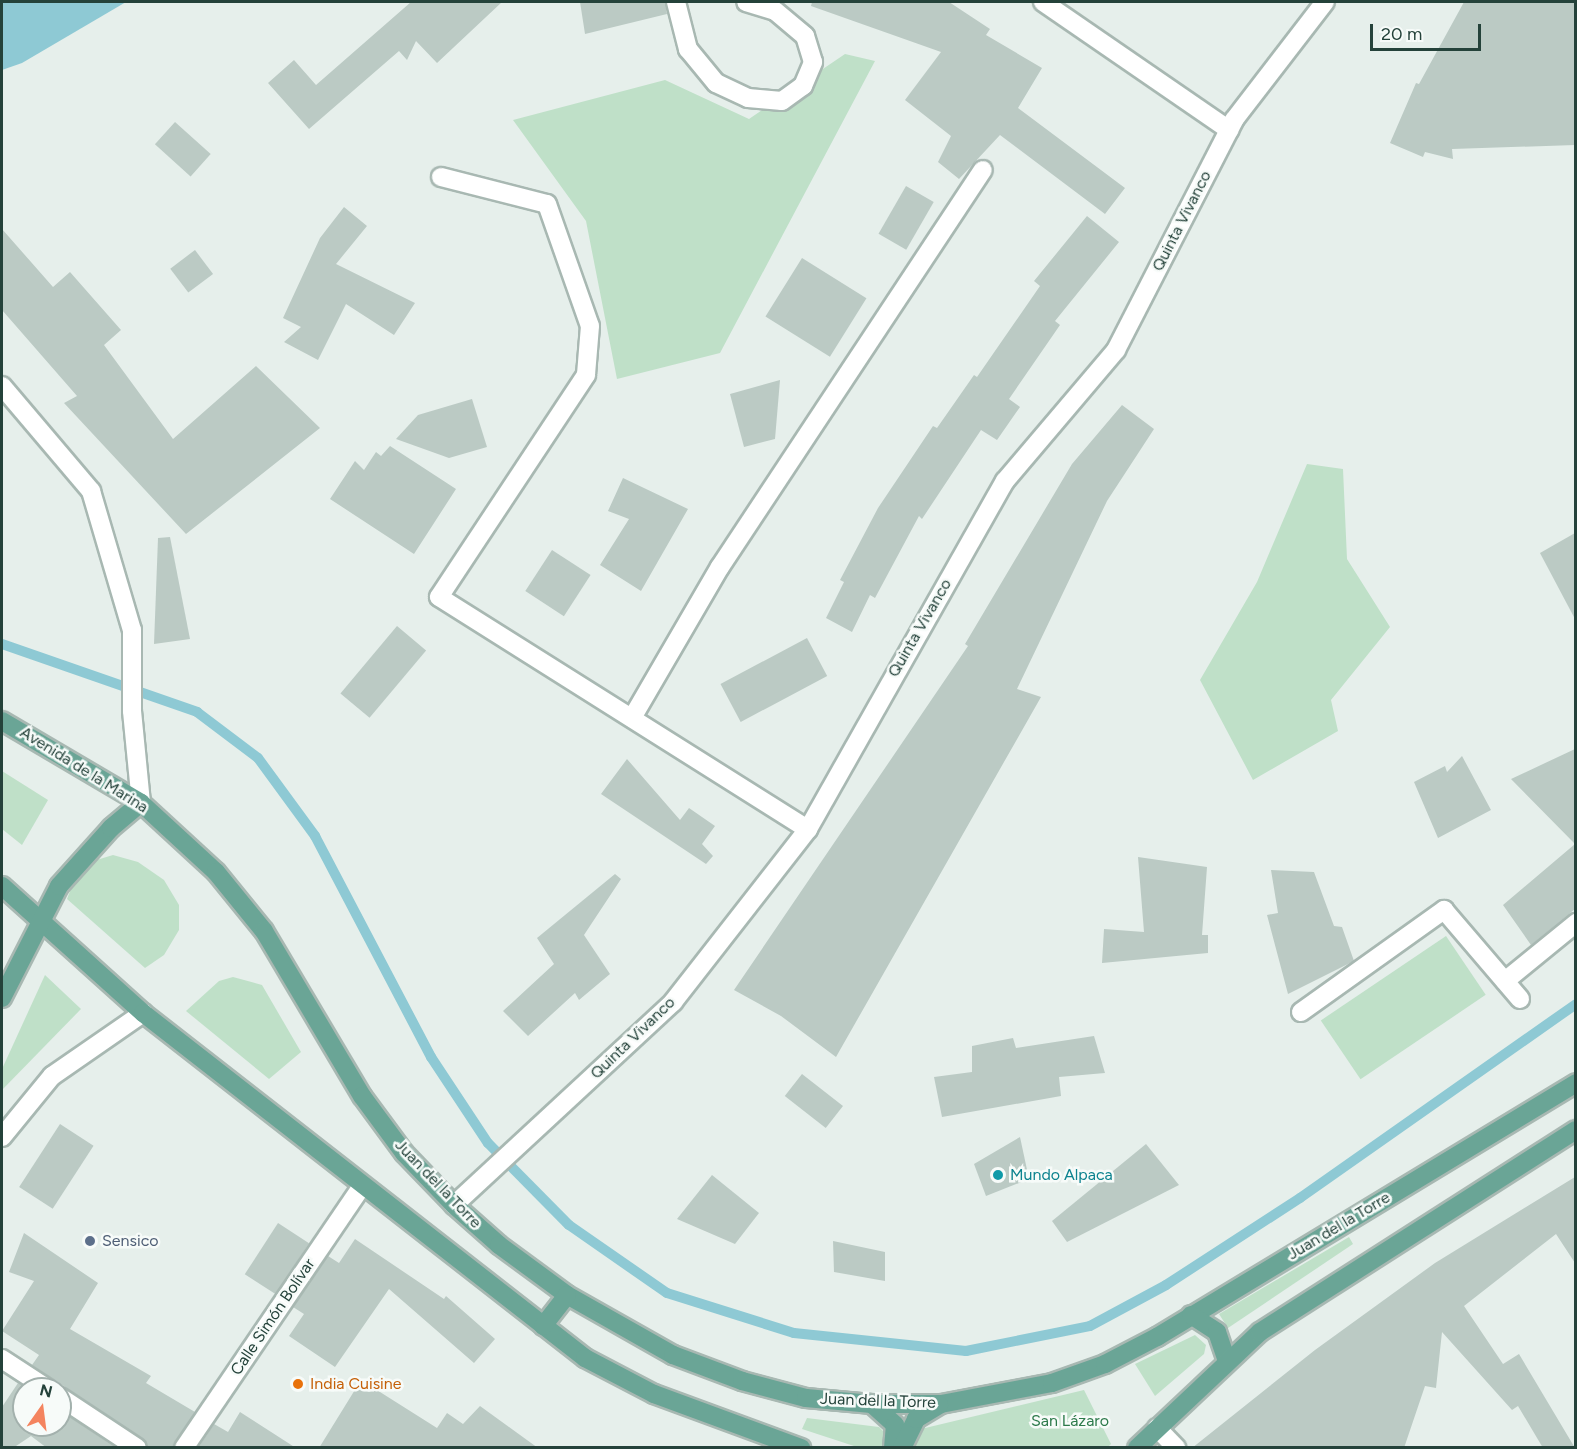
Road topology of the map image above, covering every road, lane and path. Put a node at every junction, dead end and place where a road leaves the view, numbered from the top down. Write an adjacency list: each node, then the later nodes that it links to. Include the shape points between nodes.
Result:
1 (676, 2): 2 (street, via 688,50 716,83 748,98 782,101 803,86 813,62 805,36 775,11)
2 (746, 2)
3 (1042, 2): 5 (street)
4 (1325, 2): 5 (street, Quinta Vivanco)
5 (1229, 130): 12 (street, Quinta Vivanco, via 1116,350 1005,481)
6 (984, 170): 9 (street, via 720,567)
7 (441, 177): 9 (street, via 547,204 590,326 586,375 439,597)
8 (2, 387): 11 (street, via 91,491 132,630 132,711)
9 (632, 718): 12 (street)
10 (2, 721): 11 (main road, Avenida de la Marina)
11 (141, 803): 13 (main road, Avenida de la Marina); 15 (main road, via 84,855)
12 (807, 829): 26 (street, Quinta Vivanco, via 673,1002)
13 (216, 872): 26 (main road, Juan del la Torre, via 264,931 362,1096 404,1153)
14 (2, 886): 15 (main road)
15 (39, 919): 18 (main road); 21 (main road)
16 (1575, 923): 17 (street)
17 (1505, 981): 19 (street); 20 (street, via 1444,910)
18 (2, 998)
19 (1520, 999)
20 (1301, 1012)
21 (143, 1013): 24 (street, via 52,1076); 25 (main road)
22 (1575, 1083): 28 (main road, Juan del la Torre)
23 (1575, 1130): 31 (main road, via 1260,1332)
24 (2, 1137)
25 (362, 1186): 29 (main road); 38 (street, Calle Simón Bolívar)
26 (454, 1205): 27 (main road, Juan del la Torre)
27 (567, 1295): 29 (main road); 33 (main road, Juan del la Torre, via 673,1355 742,1381 806,1398)
28 (1191, 1315): 31 (main road, via 1217,1332); 34 (main road, Juan del la Torre, via 1105,1364 1052,1383)
29 (543, 1326): 39 (main road, via 585,1358 654,1394)
30 (2, 1359): 32 (street)
31 (1227, 1361): 36 (main road)
32 (30, 1377)
33 (872, 1404): 34 (main road, Juan del la Torre); 40 (main road, via 895,1425)
34 (941, 1404): 41 (main road, via 916,1419)
35 (72, 1405): 37 (street)
36 (1157, 1428): 42 (main road); 43 (street)
37 (137, 1448)
38 (184, 1448)
39 (801, 1448)
40 (893, 1448)
41 (902, 1448)
42 (1137, 1448)
43 (1176, 1448)

